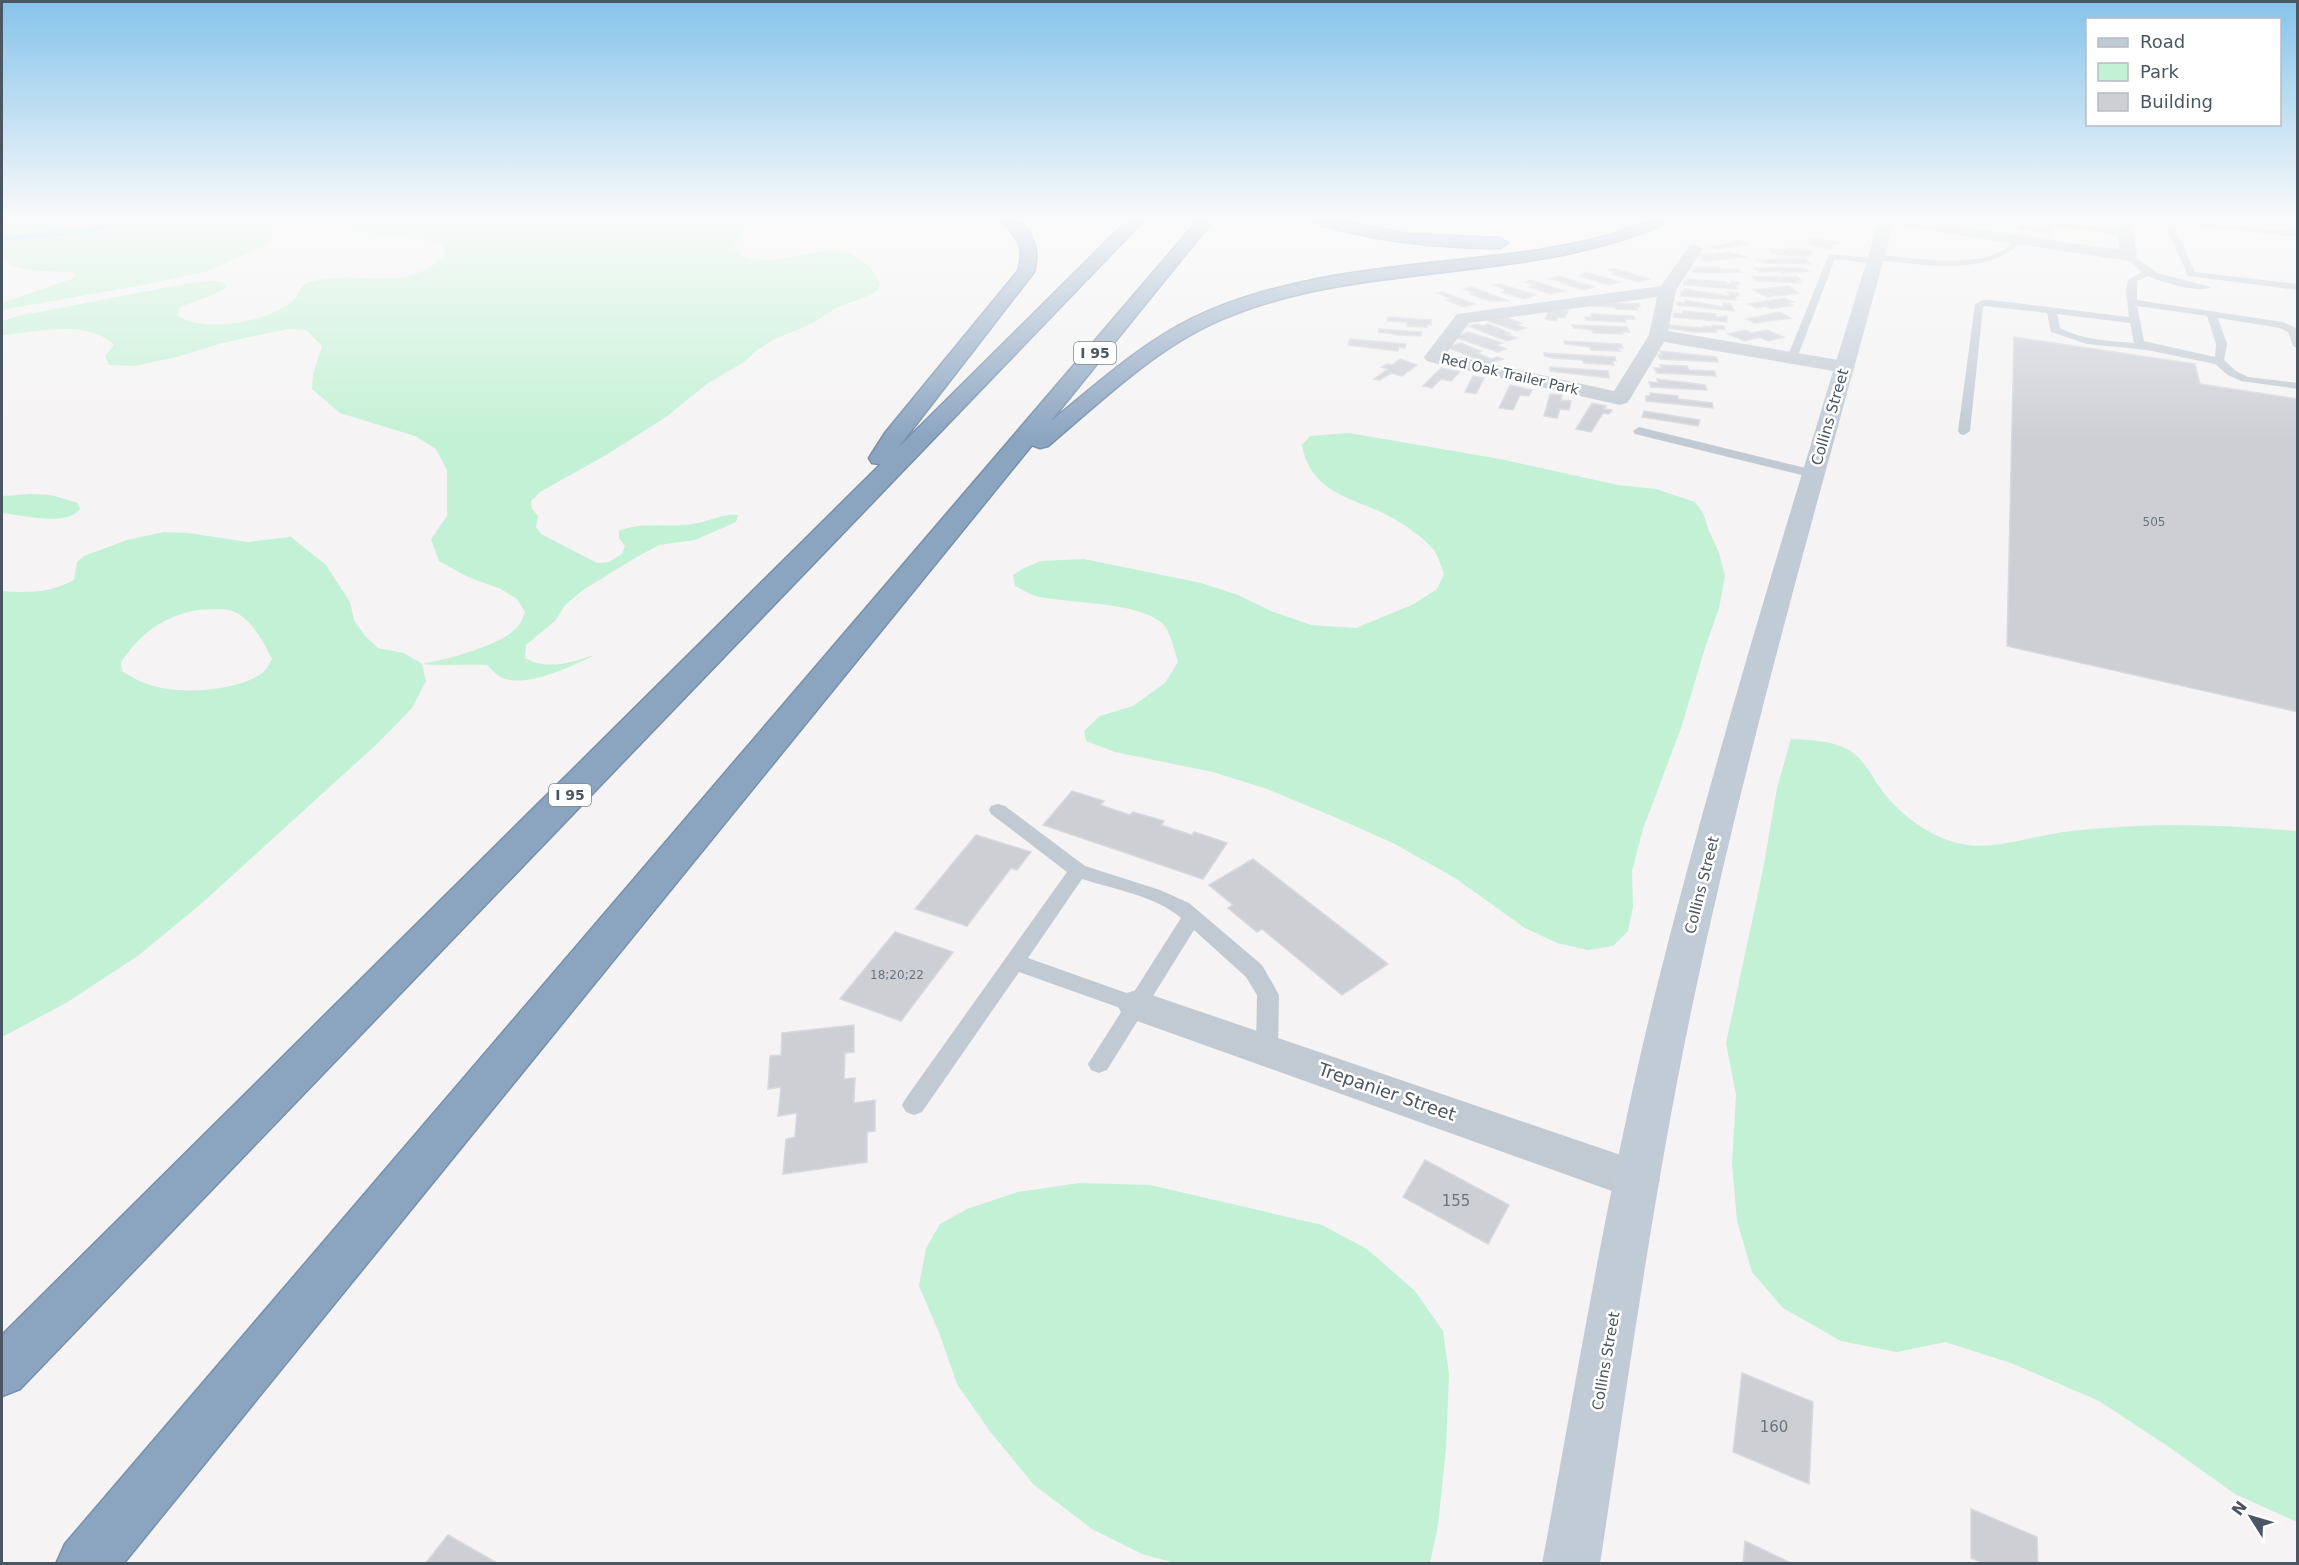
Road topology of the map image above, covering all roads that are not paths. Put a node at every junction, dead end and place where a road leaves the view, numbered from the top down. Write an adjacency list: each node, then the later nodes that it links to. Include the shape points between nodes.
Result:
1 (1010, 292): 25 (highway, via 893,438)
2 (1066, 292): 25 (highway, I 95)
3 (1146, 292): 24 (highway, I 95)
4 (1290, 292): 24 (highway, via 1227,310 1184,330 1136,361)
5 (1652, 292): 14 (street, Red Oak Trailer Park, via 1463,318 1434,357 1620,399)
6 (1667, 292): 14 (street, Red Oak Trailer Park)
7 (1818, 292): 17 (lane)
8 (1867, 292): 19 (street, Collins Street)
9 (2131, 292): 10 (lane)
10 (2132, 302): 12 (lane); 13 (lane)
11 (2052, 311): 13 (lane); 16 (lane, via 2055,330 2061,334); 22 (lane, via 1992,303 1978,306)
12 (2211, 313): 15 (lane, via 2283,325 2292,330); 18 (lane, via 2223,346)
13 (2134, 321): 16 (lane, via 2139,343)
14 (1658, 335): 17 (street)
15 (2298, 346)
16 (2147, 347): 18 (lane)
17 (1792, 358): 19 (street)
18 (2218, 361): 20 (lane, via 2242,378)
19 (1845, 367): 23 (street, Collins Street)
20 (2298, 386)
21 (1639, 430): 23 (lane)
22 (1964, 431)
23 (1814, 474): 34 (street, Collins Street, via 1718,821 1676,992)
24 (983, 487): 36 (highway, I 95)
25 (831, 531): 35 (highway, I 95)
26 (998, 810): 27 (lane)
27 (1078, 871): 28 (lane, via 1169,901); 29 (lane)
28 (1193, 916): 30 (lane); 31 (lane, via 1254,971 1262,983 1269,1008)
29 (1015, 962): 30 (lane); 33 (lane)
30 (1137, 1005): 31 (street, Trepanier Street); 32 (lane)
31 (1267, 1050): 34 (street, Trepanier Street)
32 (1099, 1064)
33 (914, 1105)
34 (1637, 1180): 37 (street, Collins Street)
35 (2, 1371)
36 (85, 1563)
37 (1571, 1563)

